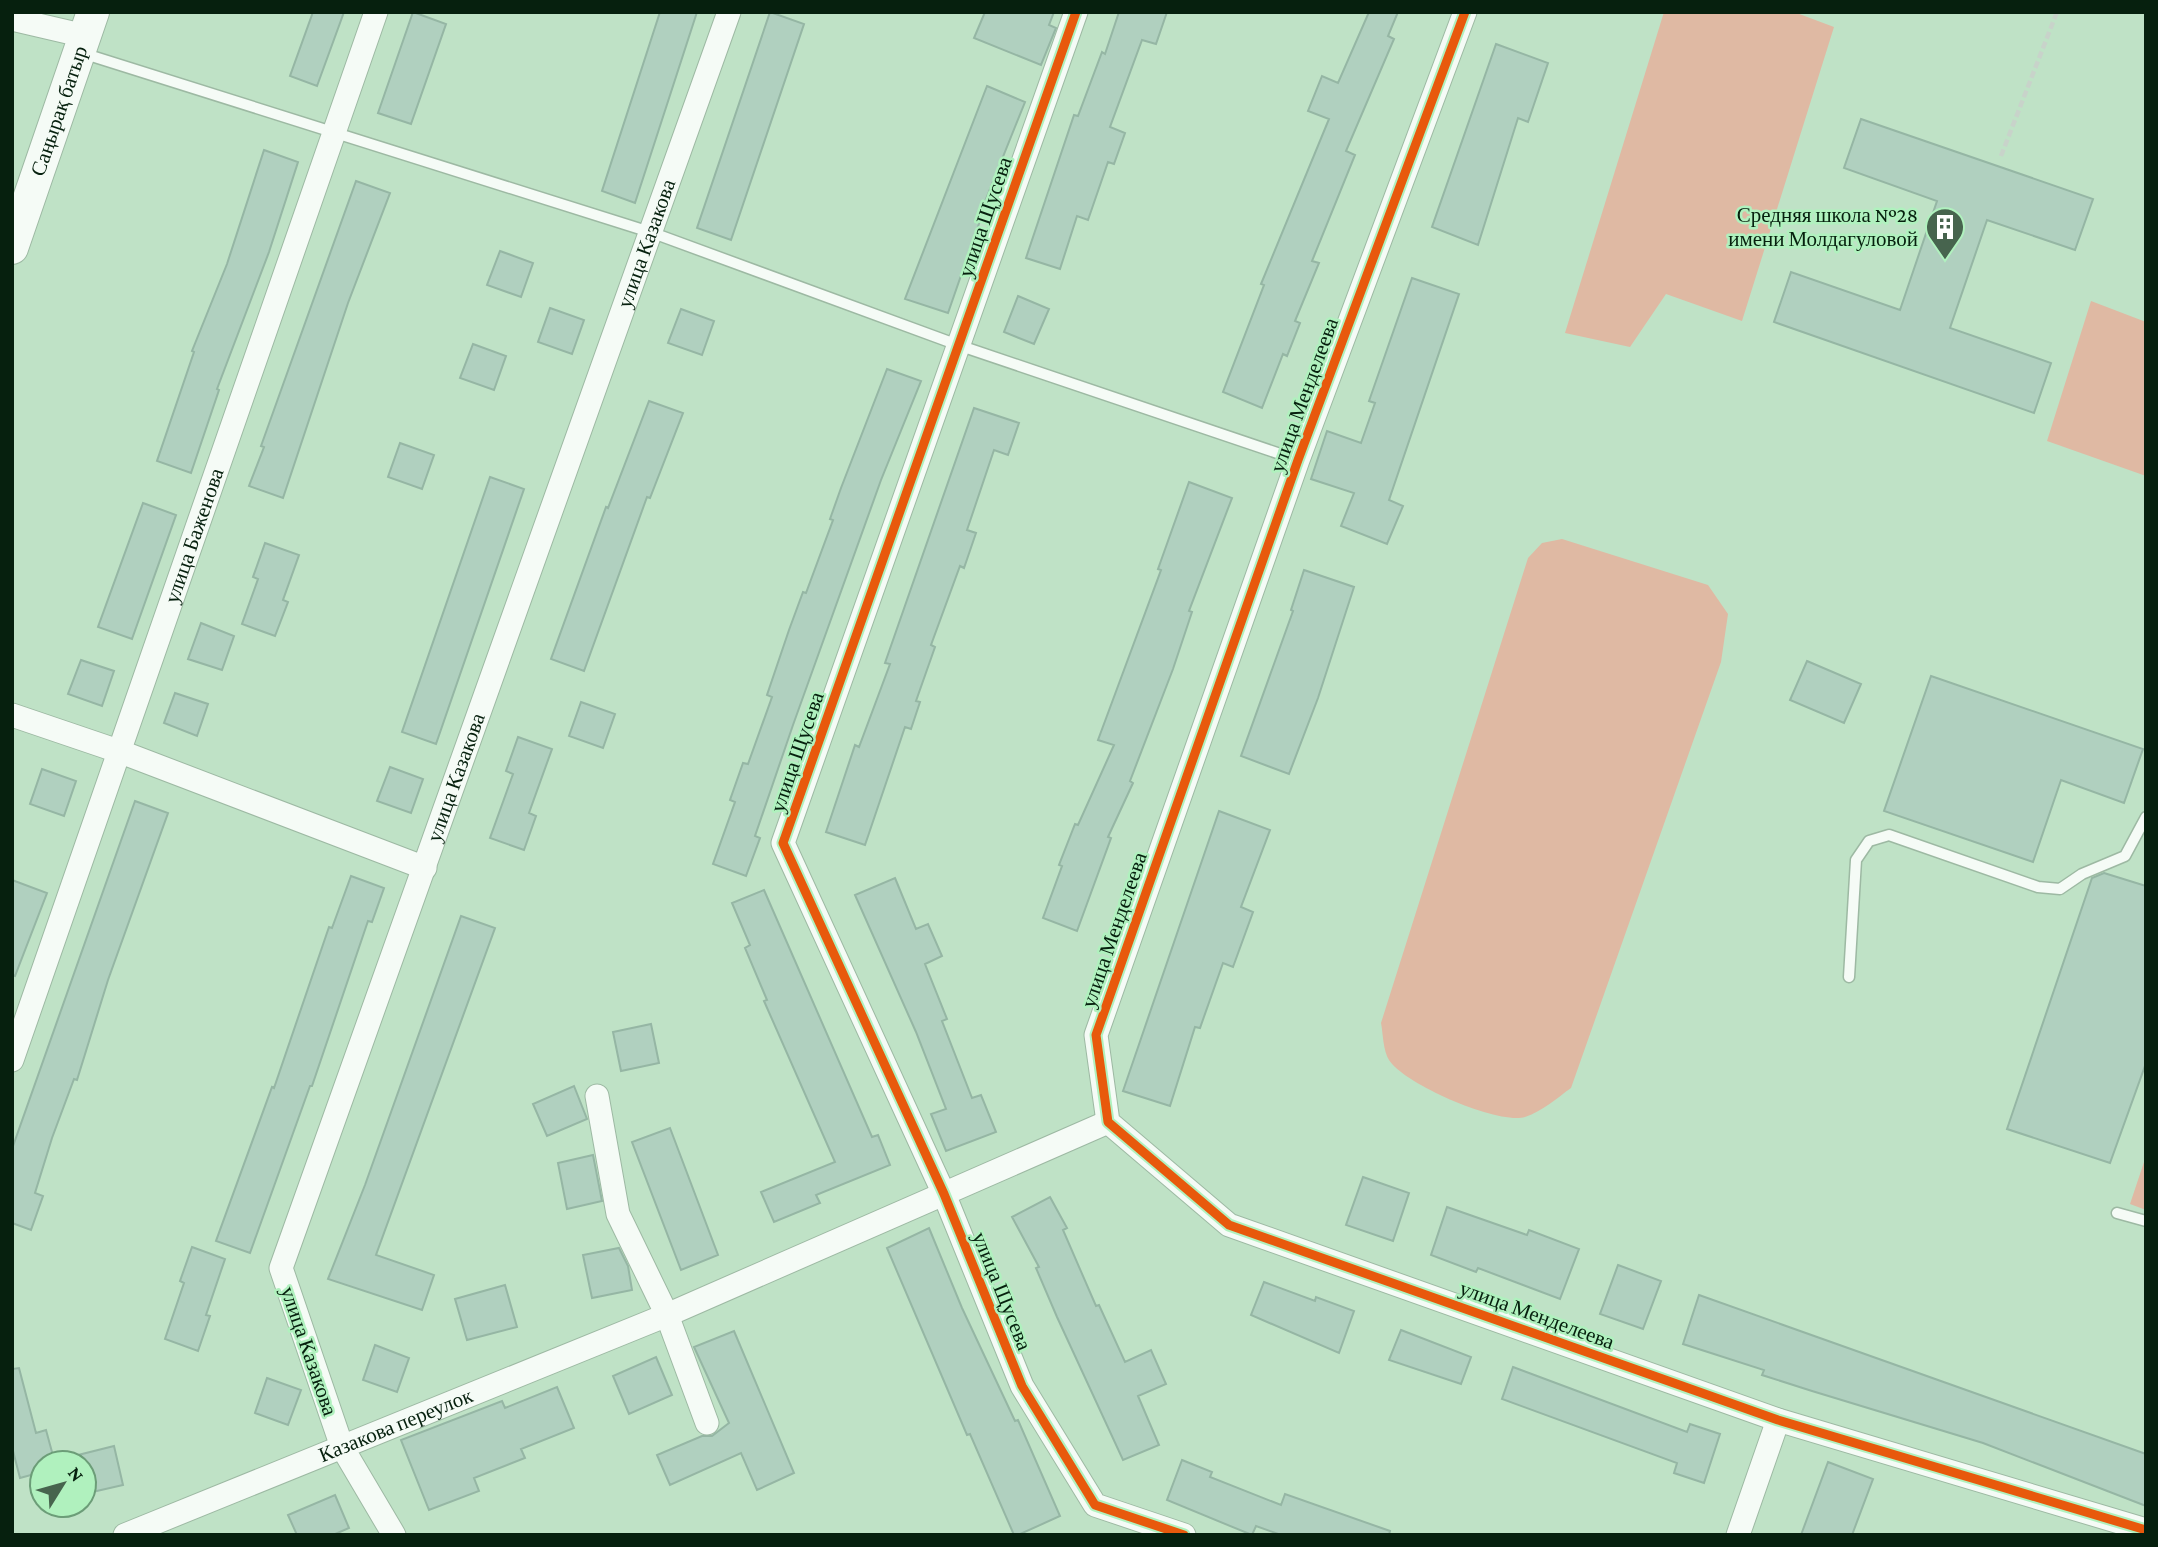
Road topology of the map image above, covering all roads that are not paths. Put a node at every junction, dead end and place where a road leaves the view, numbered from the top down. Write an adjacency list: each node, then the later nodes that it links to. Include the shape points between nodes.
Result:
1 (376, 12): 7 (street, улица Баженова)
2 (729, 12): 8 (street, улица Казакова)
3 (1076, 12): 10 (street, улица Щусева)
4 (1465, 12): 11 (street, улица Менделеева)
5 (12, 19): 6 (street)
6 (86, 34): 7 (lane); 9 (street, Саңырақ батыр)
7 (333, 132): 8 (lane); 13 (street, улица Баженова)
8 (653, 233): 10 (lane); 15 (street, улица Казакова)
9 (12, 248)
10 (958, 345): 11 (lane); 20 (street, улица Щусева, via 783,843)
11 (1298, 460): 19 (street, улица Менделеева, via 1096,1035)
12 (12, 715): 13 (street)
13 (121, 752): 15 (street); 17 (street, улица Баженова)
14 (2146, 817): 16 (lane, via 2125,856 2060,889 2038,887 1889,835 1868,841 1856,860)
15 (425, 868): 26 (street, улица Казакова, via 281,1268)
16 (1849, 977)
17 (12, 1060)
18 (597, 1096): 23 (street, via 618,1214)
19 (1108, 1122): 20 (street, Казакова переулок); 24 (street, улица Менделеева, via 1229,1225)
20 (944, 1194): 23 (street, Казакова переулок); 30 (street, улица Щусева, via 1021,1386 1095,1505)
21 (2117, 1213): 22 (lane)
22 (2146, 1221)
23 (667, 1315): 25 (street); 26 (street, Казакова переулок)
24 (1778, 1420): 27 (street, улица Менделеева); 31 (street)
25 (707, 1423)
26 (342, 1447): 28 (street, Казакова переулок); 29 (street, улица Казакова)
27 (2146, 1530)
28 (125, 1535)
29 (394, 1535)
30 (1184, 1535)
31 (1738, 1535)

